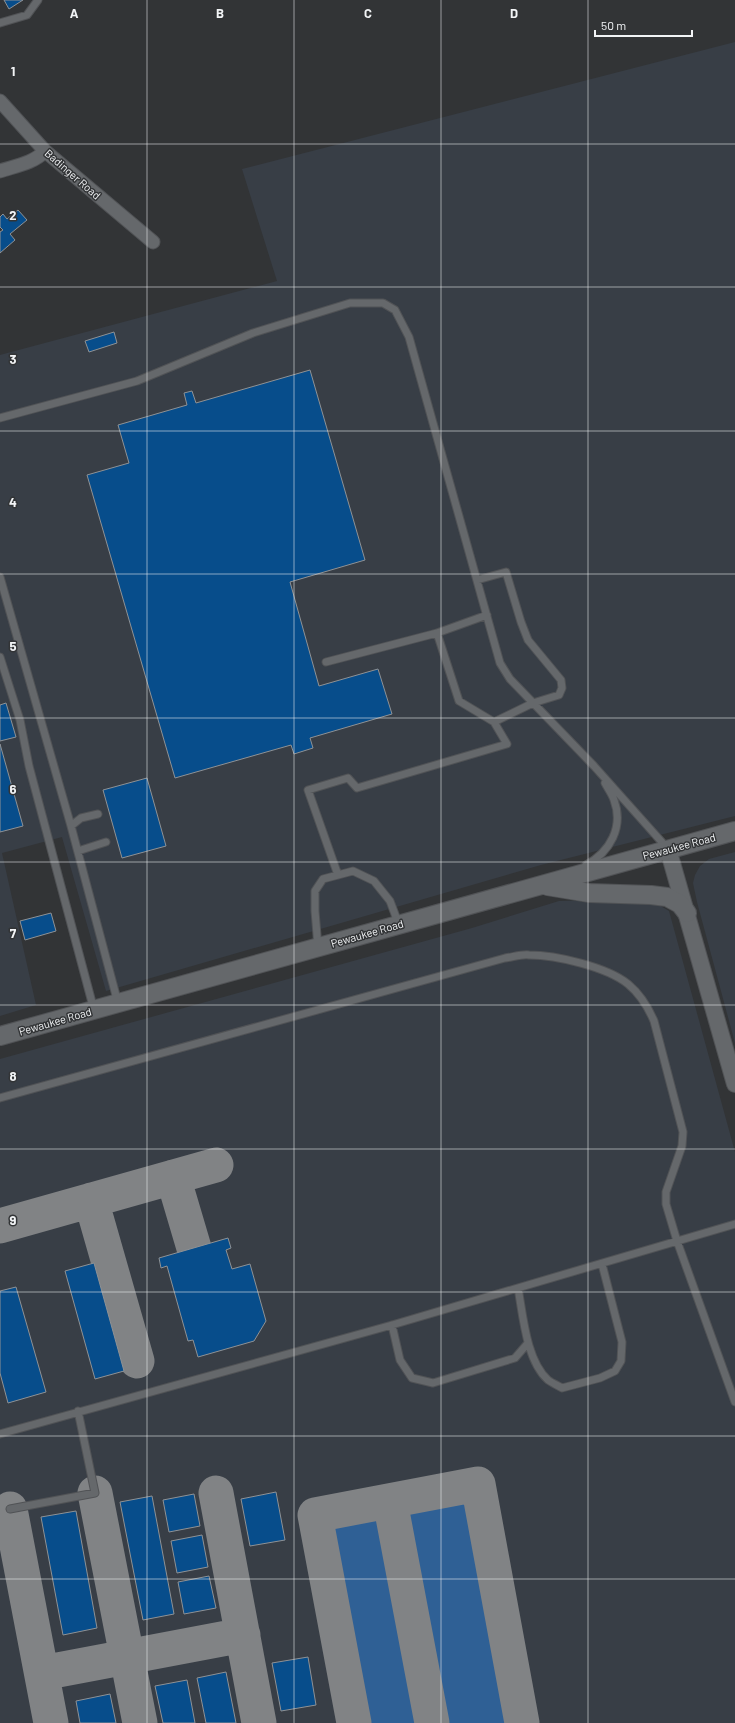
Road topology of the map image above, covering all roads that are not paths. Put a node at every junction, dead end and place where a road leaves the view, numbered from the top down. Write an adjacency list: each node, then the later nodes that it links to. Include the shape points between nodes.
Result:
1 (38, 0): 2 (lane, via 27,15)
2 (0, 23)
3 (0, 101): 4 (street, Badinger Road)
4 (45, 152): 5 (street, via 28,162); 6 (street, Badinger Road)
5 (0, 171)
6 (152, 242)
7 (0, 418): 9 (lane, via 137,381 254,333 350,303 383,303 396,310 409,337)
8 (0, 578): 18 (lane)
9 (477, 580): 10 (lane); 14 (lane, via 506,572 528,640 561,680 562,688 559,695)
10 (487, 615): 11 (lane); 14 (lane, via 500,663 510,679)
11 (437, 633): 13 (lane); 15 (lane, via 459,701)
12 (0, 657): 29 (lane, via 20,720 29,766)
13 (326, 662)
14 (534, 703): 15 (lane); 16 (lane)
15 (494, 722): 23 (lane, via 507,744 357,788 348,778 308,790)
16 (594, 766): 21 (lane); 24 (lane, via 614,799 618,814 616,833 608,847 594,861)
17 (98, 814): 18 (lane, via 81,818)
18 (71, 826): 22 (lane)
19 (735, 831): 21 (main road, Pewaukee Road)
20 (106, 842): 22 (lane)
21 (668, 849): 24 (main road, Pewaukee Road); 25 (street)
22 (78, 851): 28 (lane)
23 (338, 875): 26 (lane, via 353,871 374,881 390,901); 27 (lane, via 322,879 315,891)
24 (548, 883): 25 (main road, via 589,893 667,897 680,904); 26 (main road, Pewaukee Road)
25 (687, 913): 31 (street)
26 (399, 925): 27 (main road, Pewaukee Road)
27 (318, 947): 28 (main road, Pewaukee Road)
28 (118, 1003): 29 (main road, Pewaukee Road)
29 (94, 1010): 30 (main road, Pewaukee Road)
30 (0, 1036)
31 (731, 1052): 32 (street)
32 (735, 1084)
33 (0, 1098): 35 (lane, via 505,958 529,954 557,958 614,974 628,984 647,1006 654,1022 683,1132 682,1146 666,1192 666,1204)
34 (735, 1224): 35 (lane)
35 (677, 1242): 36 (lane); 40 (lane)
36 (602, 1264): 37 (lane); 39 (lane, via 622,1342 621,1360 615,1371 600,1378 562,1388 548,1379 538,1366)
37 (518, 1288): 38 (lane); 39 (lane)
38 (392, 1325): 39 (lane, via 400,1360 412,1378 433,1383 515,1358); 41 (lane)
39 (528, 1343)
40 (735, 1402)
41 (78, 1411): 42 (lane); 43 (lane, via 95,1493)
42 (0, 1434)
43 (10, 1510)

